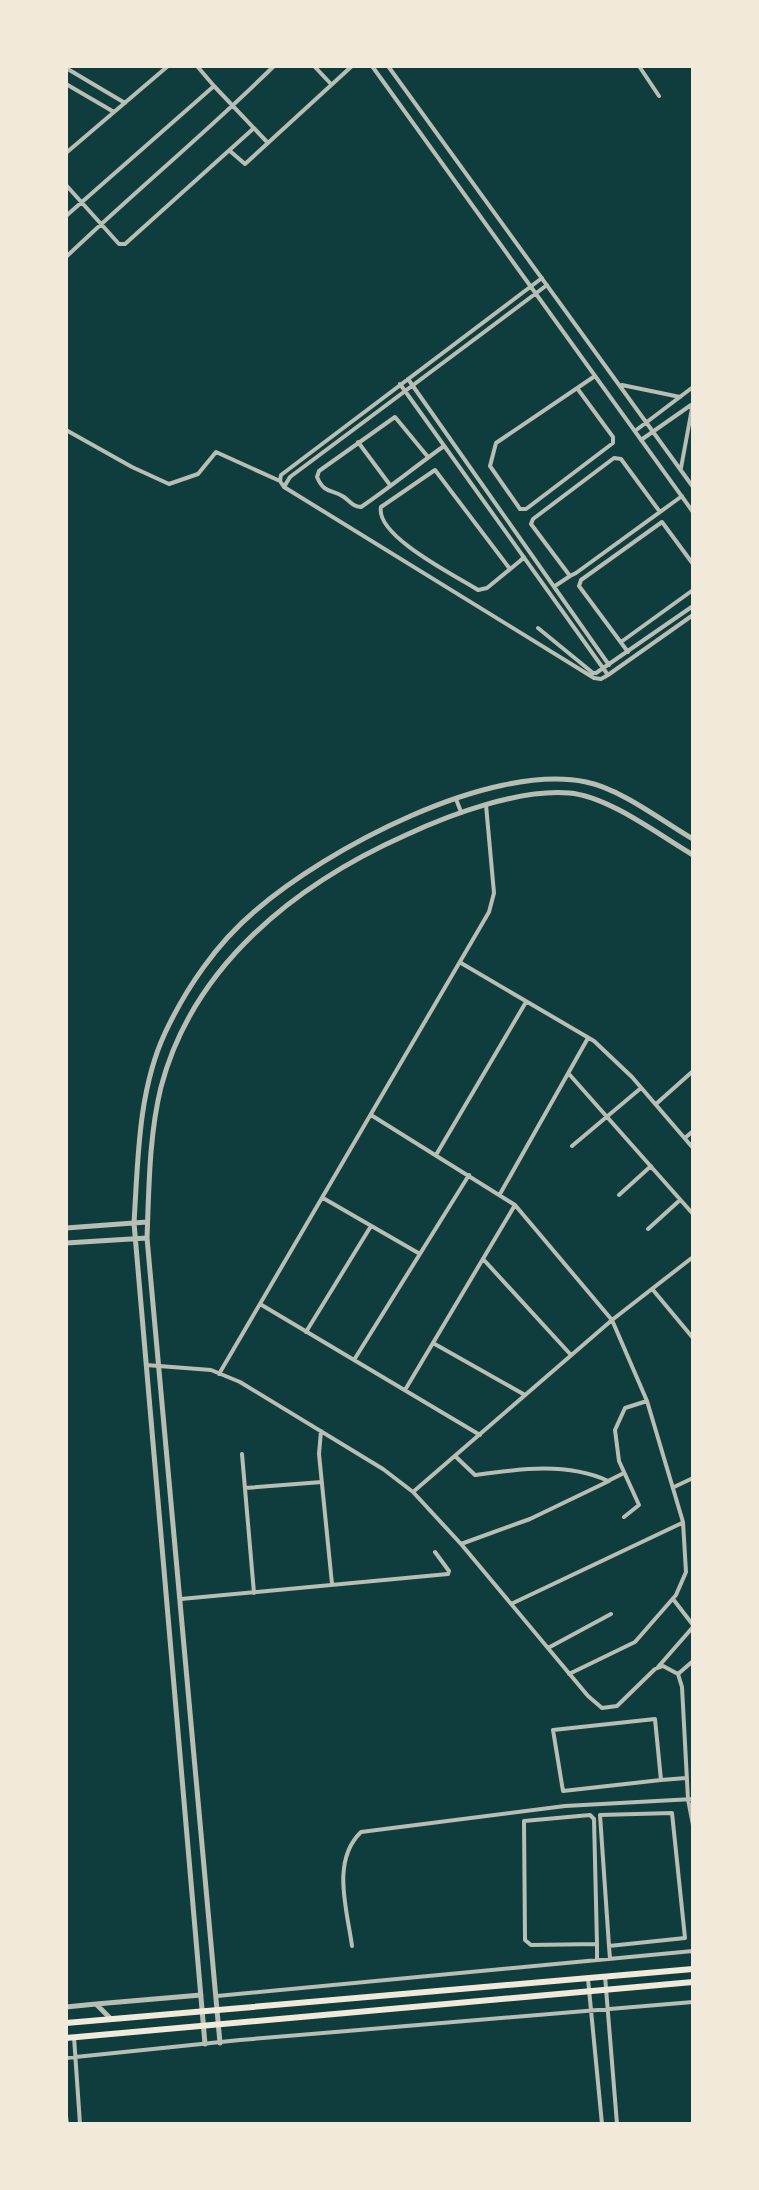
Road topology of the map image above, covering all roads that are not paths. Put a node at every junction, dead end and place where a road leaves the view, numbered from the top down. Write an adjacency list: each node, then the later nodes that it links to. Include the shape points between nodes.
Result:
1 (168, 66): 14 (street)
2 (197, 66): 12 (street)
3 (274, 66): 15 (street)
4 (314, 66): 11 (street)
5 (352, 66): 11 (street)
6 (372, 66): 27 (street)
7 (388, 66): 26 (street)
8 (639, 66): 13 (street)
9 (66, 68): 14 (street)
10 (66, 84): 16 (street)
11 (331, 84): 18 (street)
12 (214, 86): 15 (street); 22 (street)
13 (659, 96)
14 (125, 103): 16 (street)
15 (233, 107): 17 (street); 24 (street)
16 (114, 112): 20 (street)
17 (254, 128): 18 (street); 19 (street)
18 (268, 143): 19 (street, via 245,164)
19 (230, 151): 24 (street, via 125,244)
20 (66, 153)
21 (66, 185): 22 (street)
22 (83, 201): 23 (street); 24 (street)
23 (66, 216)
24 (101, 223): 25 (street)
25 (66, 257)
26 (542, 278): 27 (street); 28 (street)
27 (532, 285): 29 (street); 31 (street)
28 (547, 285): 29 (street); 34 (street)
29 (537, 292): 30 (street); 33 (street)
30 (595, 376): 36 (street); 42 (street)
31 (408, 379): 32 (street); 33 (street)
32 (400, 384): 37 (street); 49 (street, via 281,475)
33 (412, 385): 37 (street); 60 (street)
34 (620, 385): 38 (street); 40 (street)
35 (693, 387): 38 (street)
36 (577, 388): 36 (street, via 495,446 490,466 520,509 613,443)
37 (405, 390): 46 (street); 51 (street, via 290,477)
38 (680, 397): 40 (street)
39 (693, 403): 43 (street); 48 (street)
40 (646, 423): 42 (street); 43 (street)
41 (66, 430): 49 (street, via 169,484 198,474 216,452)
42 (635, 431): 44 (street)
43 (652, 432): 44 (street); 48 (street)
44 (641, 440): 53 (street)
45 (358, 442): 47 (street, via 397,417); 50 (street); 50 (street, via 319,471 320,484 357,507)
46 (444, 446): 47 (street); 56 (street)
47 (428, 457): 50 (street)
48 (680, 470): 52 (street)
49 (280, 481): 51 (street)
50 (390, 485)
51 (284, 487): 68 (street, via 594,678)
52 (693, 487)
53 (682, 496): 54 (street); 55 (street)
54 (660, 512): 59 (street); 59 (street, via 621,459 611,460 531,522)
55 (693, 512)
56 (524, 557): 58 (street); 67 (street)
57 (693, 564): 65 (street, via 662,522 581,580 579,586)
58 (510, 569): 58 (street, via 478,590 401,542 381,507 435,470)
59 (570, 576): 60 (street)
60 (554, 586): 67 (street)
61 (693, 590): 65 (street)
62 (693, 606): 66 (street)
63 (693, 615): 68 (street)
64 (538, 628): 67 (street, via 593,673)
65 (621, 642): 66 (street)
66 (628, 652): 67 (street)
67 (607, 666): 68 (street)
68 (608, 675)
69 (456, 799): 71 (street); 72 (street, via 539,780 589,783); 97 (street, via 375,832 285,887 227,938 194,981 164,1034 149,1080 139,1136)
70 (486, 805): 71 (street); 73 (street, via 570,792 611,807); 74 (street, via 493,903)
71 (461, 812): 96 (street, via 382,845 294,898 238,948 205,989 162,1086 152,1139)
72 (693, 839)
73 (693, 855)
74 (461, 963): 75 (street); 81 (street)
75 (526, 1002): 76 (street); 87 (street)
76 (588, 1038): 78 (street); 79 (street)
77 (693, 1071): 80 (street)
78 (569, 1074): 82 (street); 90 (street)
79 (641, 1088): 80 (street); 82 (street)
80 (655, 1104): 84 (street)
81 (371, 1115): 87 (street); 92 (street)
82 (607, 1117): 85 (street); 88 (street)
83 (693, 1131): 84 (street)
84 (685, 1138): 86 (street)
85 (572, 1146)
86 (693, 1148)
87 (436, 1155): 89 (street)
88 (651, 1166): 91 (street); 93 (street)
89 (469, 1175): 90 (street); 104 (street)
90 (500, 1194): 94 (street)
91 (619, 1195)
92 (323, 1198): 98 (street); 108 (street)
93 (680, 1200): 95 (street); 100 (street)
94 (515, 1205): 106 (street); 109 (street)
95 (693, 1214)
96 (147, 1222): 97 (street); 102 (street)
97 (134, 1223): 99 (street); 101 (street)
98 (371, 1226): 104 (street); 110 (street)
99 (66, 1228)
100 (648, 1229)
101 (135, 1236): 102 (street); 103 (street); 115 (street)
102 (147, 1238): 116 (street)
103 (66, 1243)
104 (420, 1254): 114 (street)
105 (693, 1257): 107 (street)
106 (483, 1259): 112 (street); 113 (street)
107 (653, 1290): 109 (street); 111 (street)
108 (260, 1304): 110 (street); 117 (street)
109 (612, 1320): 113 (street); 120 (street)
110 (306, 1332): 114 (street)
111 (693, 1338)
112 (433, 1343): 118 (street); 119 (street)
113 (571, 1355): 119 (street)
114 (354, 1360): 118 (street)
115 (146, 1365): 116 (street); 166 (street)
116 (160, 1366): 117 (street); 140 (street)
117 (219, 1374): 121 (street)
118 (405, 1390): 122 (street)
119 (525, 1395): 122 (street)
120 (647, 1401): 125 (street, via 625,1408 615,1430); 129 (street)
121 (321, 1431): 128 (street); 131 (street)
122 (480, 1435): 124 (street)
123 (242, 1454): 130 (street)
124 (455, 1456): 127 (street, via 475,1475 567,1470); 131 (street)
125 (624, 1473): 127 (street); 132 (street, via 639,1505)
126 (693, 1478): 129 (street)
127 (612, 1479): 135 (street, via 530,1519)
128 (322, 1482): 130 (street); 138 (street)
129 (674, 1487): 133 (street)
130 (245, 1488): 139 (street)
131 (413, 1492): 135 (street)
132 (624, 1517)
133 (683, 1522): 134 (street); 142 (street)
134 (684, 1538): 136 (street); 141 (street, via 686,1572)
135 (461, 1544): 142 (street)
136 (693, 1544)
137 (435, 1552): 138 (street, via 448,1574)
138 (332, 1585): 139 (street)
139 (254, 1593): 140 (street)
140 (181, 1599): 167 (street)
141 (673, 1599): 144 (street); 149 (street, via 635,1642)
142 (511, 1604): 145 (street)
143 (611, 1614): 145 (street)
144 (693, 1626): 147 (street)
145 (548, 1648): 149 (street)
146 (693, 1661): 148 (street)
147 (657, 1669): 148 (street, via 663,1666); 149 (street, via 625,1700 607,1709)
148 (678, 1674): 150 (street)
149 (569, 1675)
150 (687, 1778): 151 (street); 152 (street)
151 (661, 1780): 151 (street, via 563,1791 553,1730 655,1719)
152 (691, 1799): 153 (street); 155 (street, via 565,1806 361,1832 346,1851 343,1872)
153 (693, 1825)
154 (597, 1944): 154 (street, via 592,1816 524,1821 525,1940 531,1945); 159 (street)
155 (352, 1946)
156 (609, 1946): 156 (street, via 685,1938 672,1813 600,1815); 158 (street)
157 (693, 1951): 158 (street)
158 (610, 1959): 159 (street)
159 (597, 1960): 167 (street)
160 (693, 1969): 161 (main road)
161 (605, 1976): 162 (main road); 164 (street)
162 (588, 1978): 165 (street); 174 (main road)
163 (693, 1982): 164 (main road)
164 (605, 1990): 165 (main road); 171 (street)
165 (589, 1991): 172 (street); 177 (main road)
166 (201, 1995): 169 (street); 173 (street)
167 (217, 1996): 174 (street)
168 (693, 2002): 171 (street)
169 (96, 2004): 170 (street); 175 (street)
170 (66, 2007)
171 (607, 2008): 172 (street); 188 (street)
172 (592, 2009): 180 (street); 187 (street)
173 (202, 2011): 174 (main road); 175 (main road); 178 (street)
174 (218, 2011): 177 (street)
175 (111, 2019): 176 (main road)
176 (66, 2023)
177 (219, 2024): 178 (main road); 180 (street)
178 (203, 2025): 179 (main road); 181 (street)
179 (70, 2037): 182 (street)
180 (220, 2043): 181 (street)
181 (205, 2044): 182 (street)
182 (75, 2057): 183 (street); 186 (street)
183 (66, 2058)
184 (66, 2116): 185 (street)
185 (67, 2124)
186 (80, 2124)
187 (602, 2124)
188 (617, 2124)

